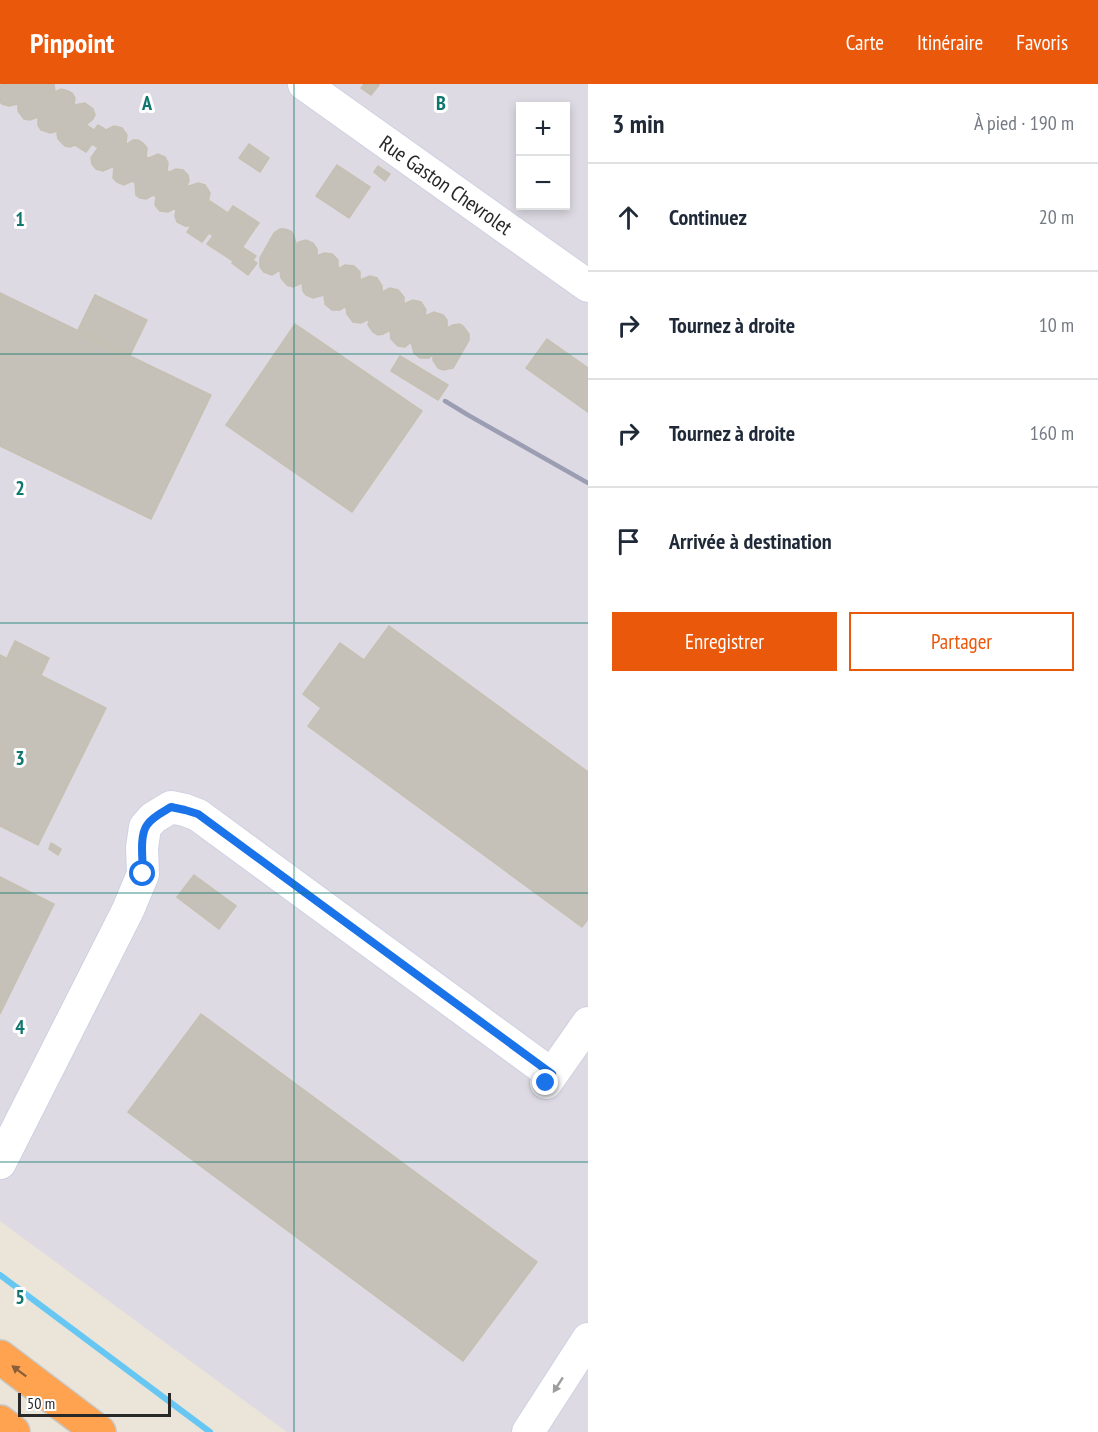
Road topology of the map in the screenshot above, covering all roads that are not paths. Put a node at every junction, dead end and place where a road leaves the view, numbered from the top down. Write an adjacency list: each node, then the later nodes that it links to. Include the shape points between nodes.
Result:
1 (304, 84): 2 (street, Rue Gaston Chevrolet)
2 (588, 286)
3 (588, 1023): 4 (street, via 549,1079 198,814 171,807 145,827 143,874)
4 (0, 1163)
5 (588, 1339): 10 (street, one-way to 10)
6 (0, 1357): 9 (highway, one-way to 6)
7 (0, 1422): 8 (highway)
8 (13, 1432)
9 (99, 1432)
10 (528, 1432)

